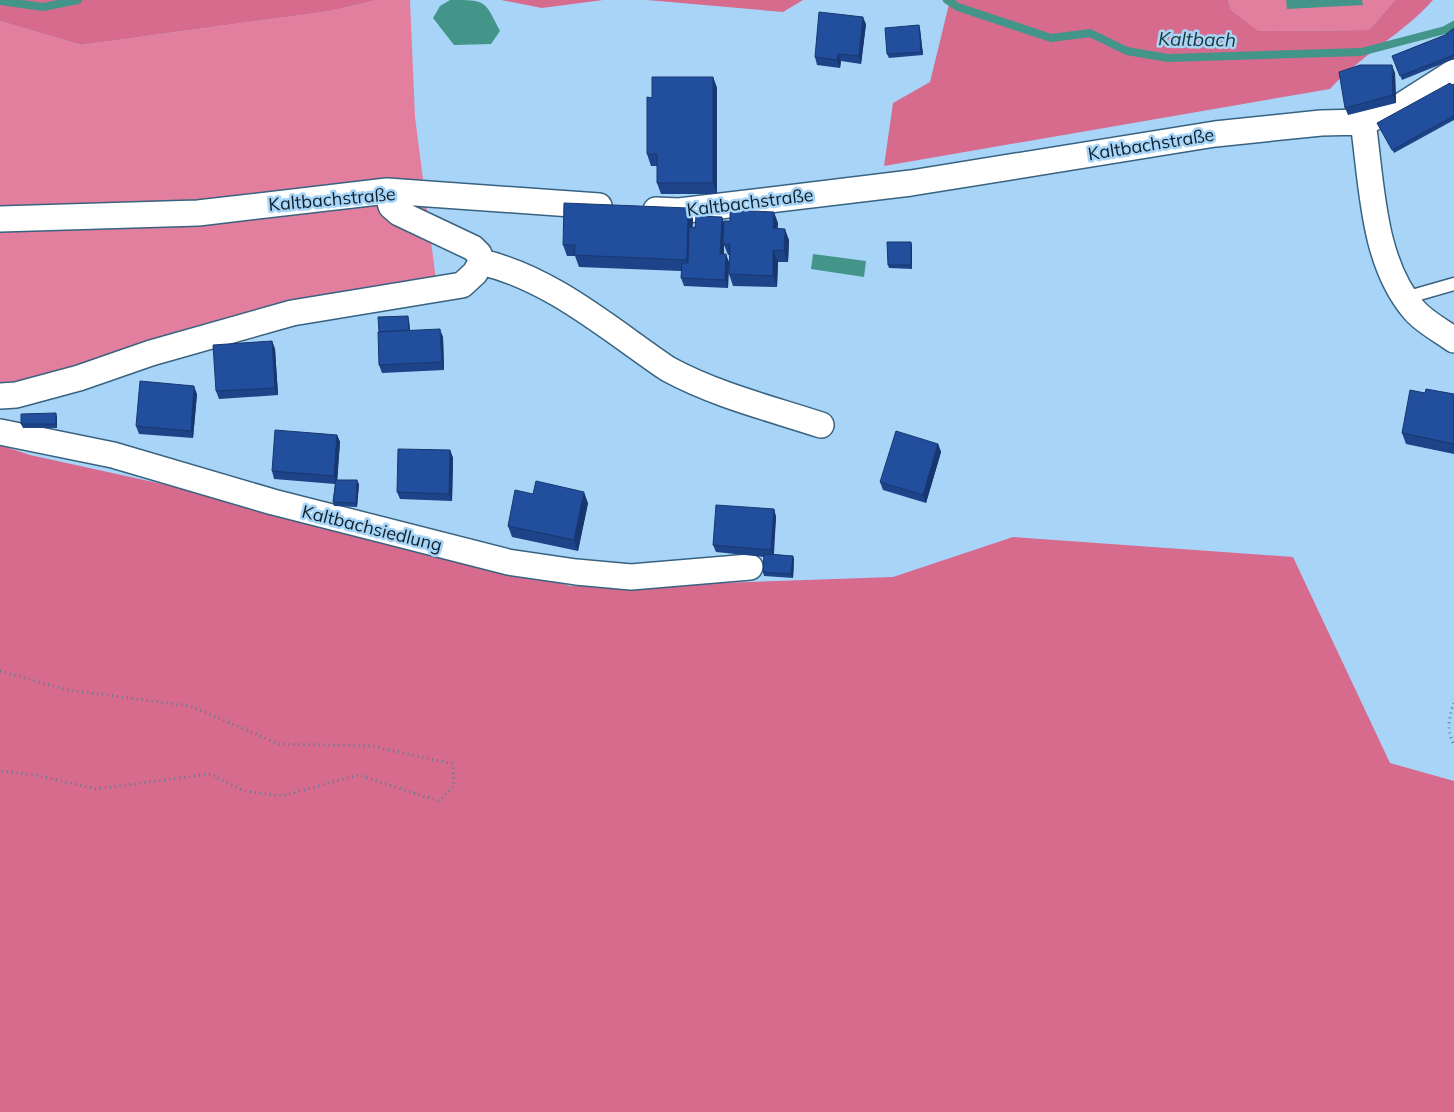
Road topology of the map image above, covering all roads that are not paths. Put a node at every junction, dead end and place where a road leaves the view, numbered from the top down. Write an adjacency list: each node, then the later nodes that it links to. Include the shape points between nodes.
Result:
1 (1454, 72): 2 (street, Kaltbachstraße, via 1396,109)
2 (1363, 122): 3 (street, Kaltbachstraße, via 1215,134 911,182 679,211); 7 (street, via 1381,247)
3 (387, 191): 4 (street, Kaltbachstraße, via 198,213); 5 (street, via 391,206 399,213 473,248)
4 (0, 219)
5 (481, 262): 9 (street, via 475,273 462,284 292,313 150,353 79,378 16,395); 10 (street, via 550,289 688,380)
6 (1454, 284): 7 (lane)
7 (1405, 298): 8 (street, via 1415,312)
8 (1454, 340)
9 (0, 396)
10 (820, 425)
11 (0, 432): 12 (street, Kaltbachsiedlung, via 113,455 273,502 508,562 631,576)
12 (750, 567)

